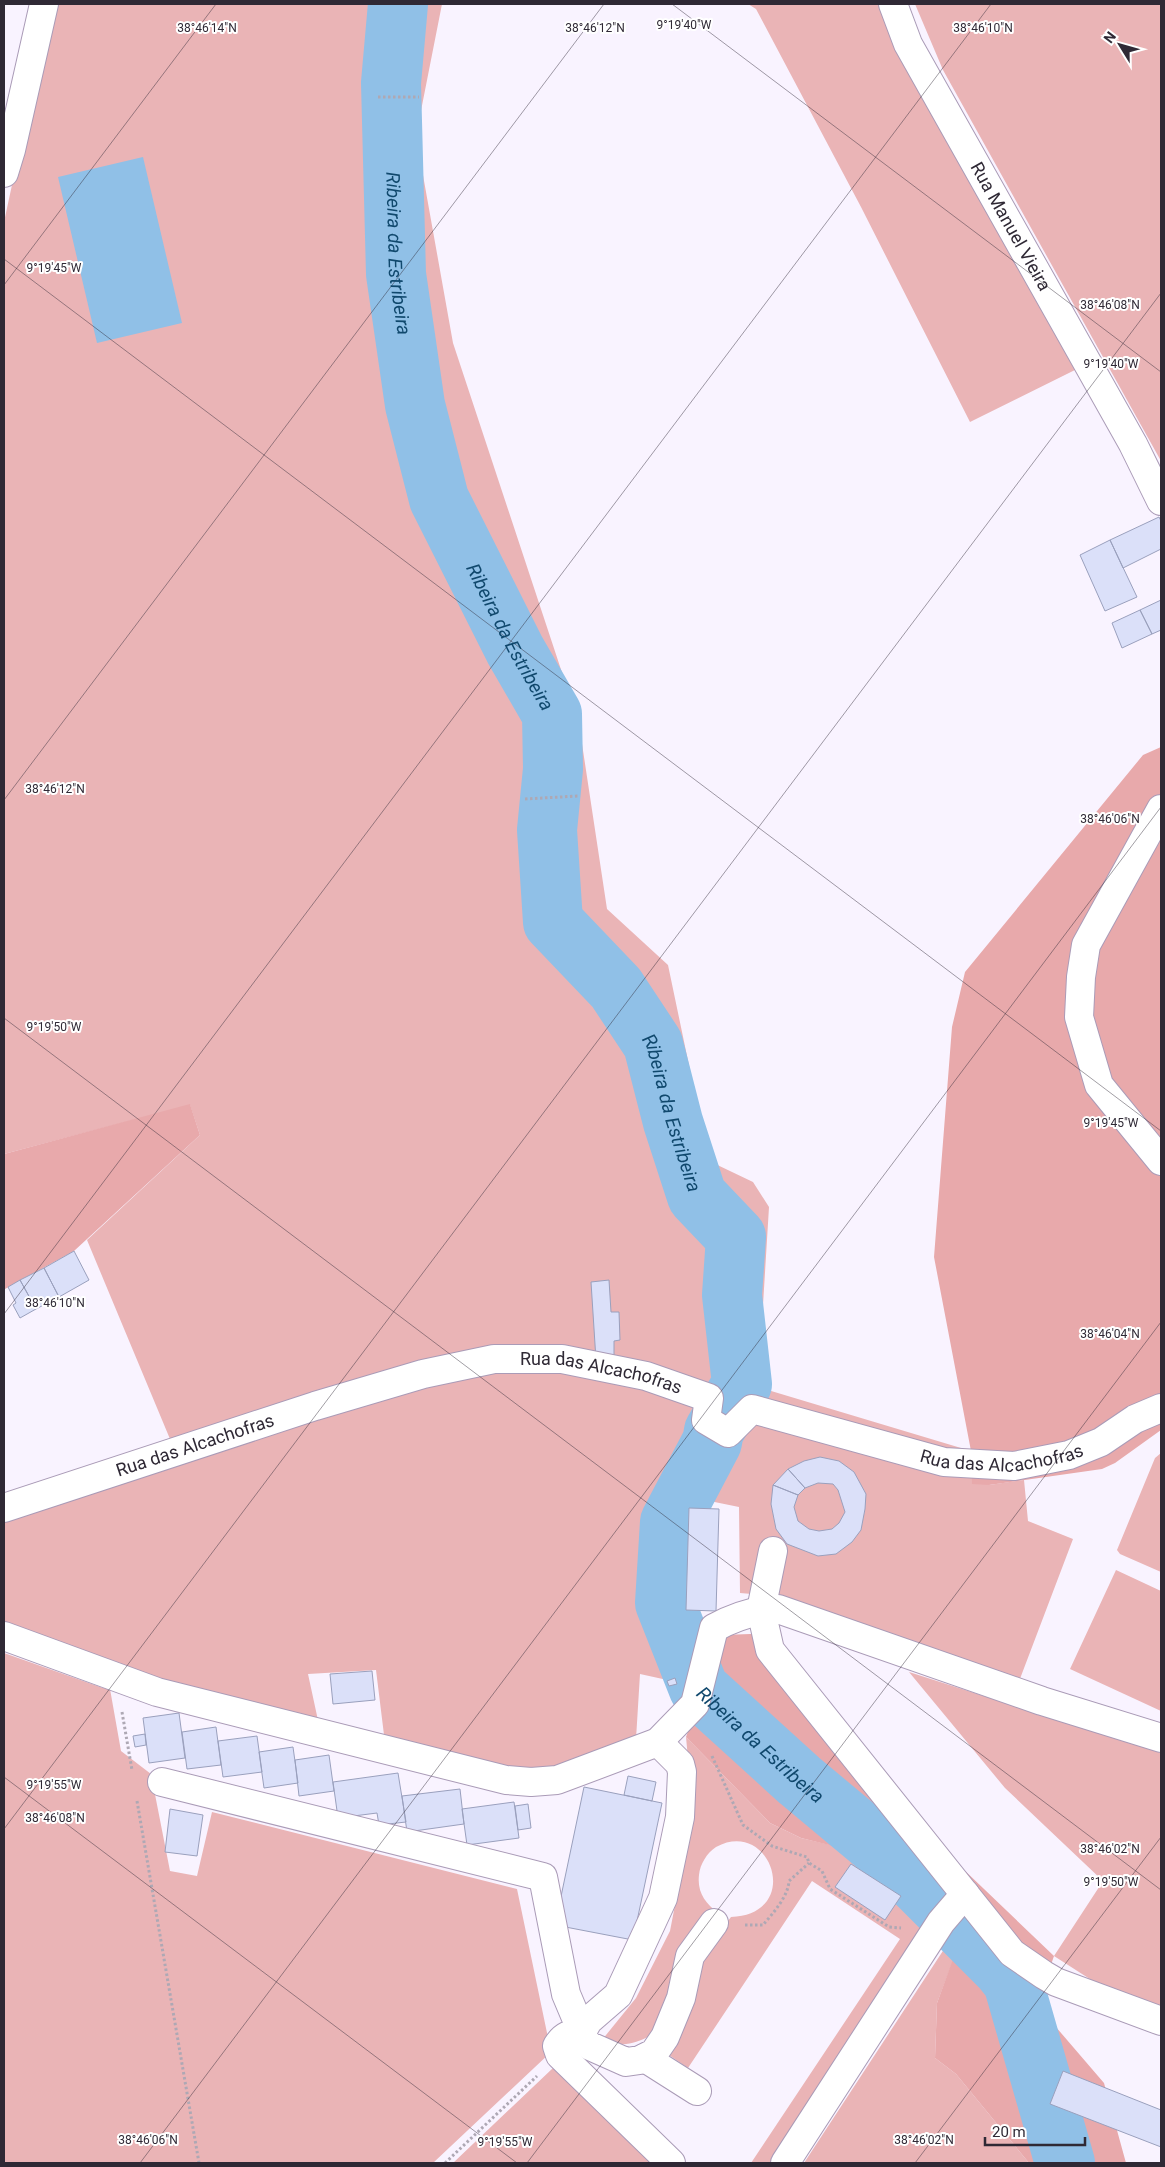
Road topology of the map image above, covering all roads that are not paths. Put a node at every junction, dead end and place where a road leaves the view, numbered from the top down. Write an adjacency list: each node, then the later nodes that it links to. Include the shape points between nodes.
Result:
1 (44, 4): 3 (street)
2 (893, 4): 4 (street, Rua Manuel Vieira, via 908,44 1133,444)
3 (4, 173)
4 (1161, 500)
5 (1161, 809): 6 (street, via 1086,945 1080,1017 1098,1085)
6 (1161, 1161)
7 (1161, 1408): 8 (street, Rua das Alcachofras, via 1135,1419 1102,1442 1069,1455 1014,1466 944,1462 752,1408 717,1426 709,1398 646,1376 562,1359 494,1359 423,1374 324,1404)
8 (4, 1508)
9 (773, 1551): 10 (street)
10 (761, 1610): 12 (street, via 714,1628 695,1704); 13 (street, via 778,1609 1042,1701); 15 (street, via 770,1650)
11 (4, 1636): 12 (street, via 157,1692 506,1780 557,1780)
12 (667, 1734): 18 (street, via 682,1772 680,1817 663,1898 618,1995 588,2021)
13 (1161, 1738)
14 (162, 1782): 18 (street, via 543,1877 566,1994)
15 (949, 1913): 17 (street, via 1044,1975); 22 (street)
16 (714, 1923): 19 (street, via 690,1956 681,1998 665,2037 654,2053)
17 (1161, 2022)
18 (582, 2032): 19 (street, via 582,2040 590,2046 626,2062); 21 (street, via 568,2034 562,2039 557,2046 560,2055)
19 (645, 2058): 20 (street)
20 (697, 2091)
21 (671, 2163)
22 (785, 2163)

